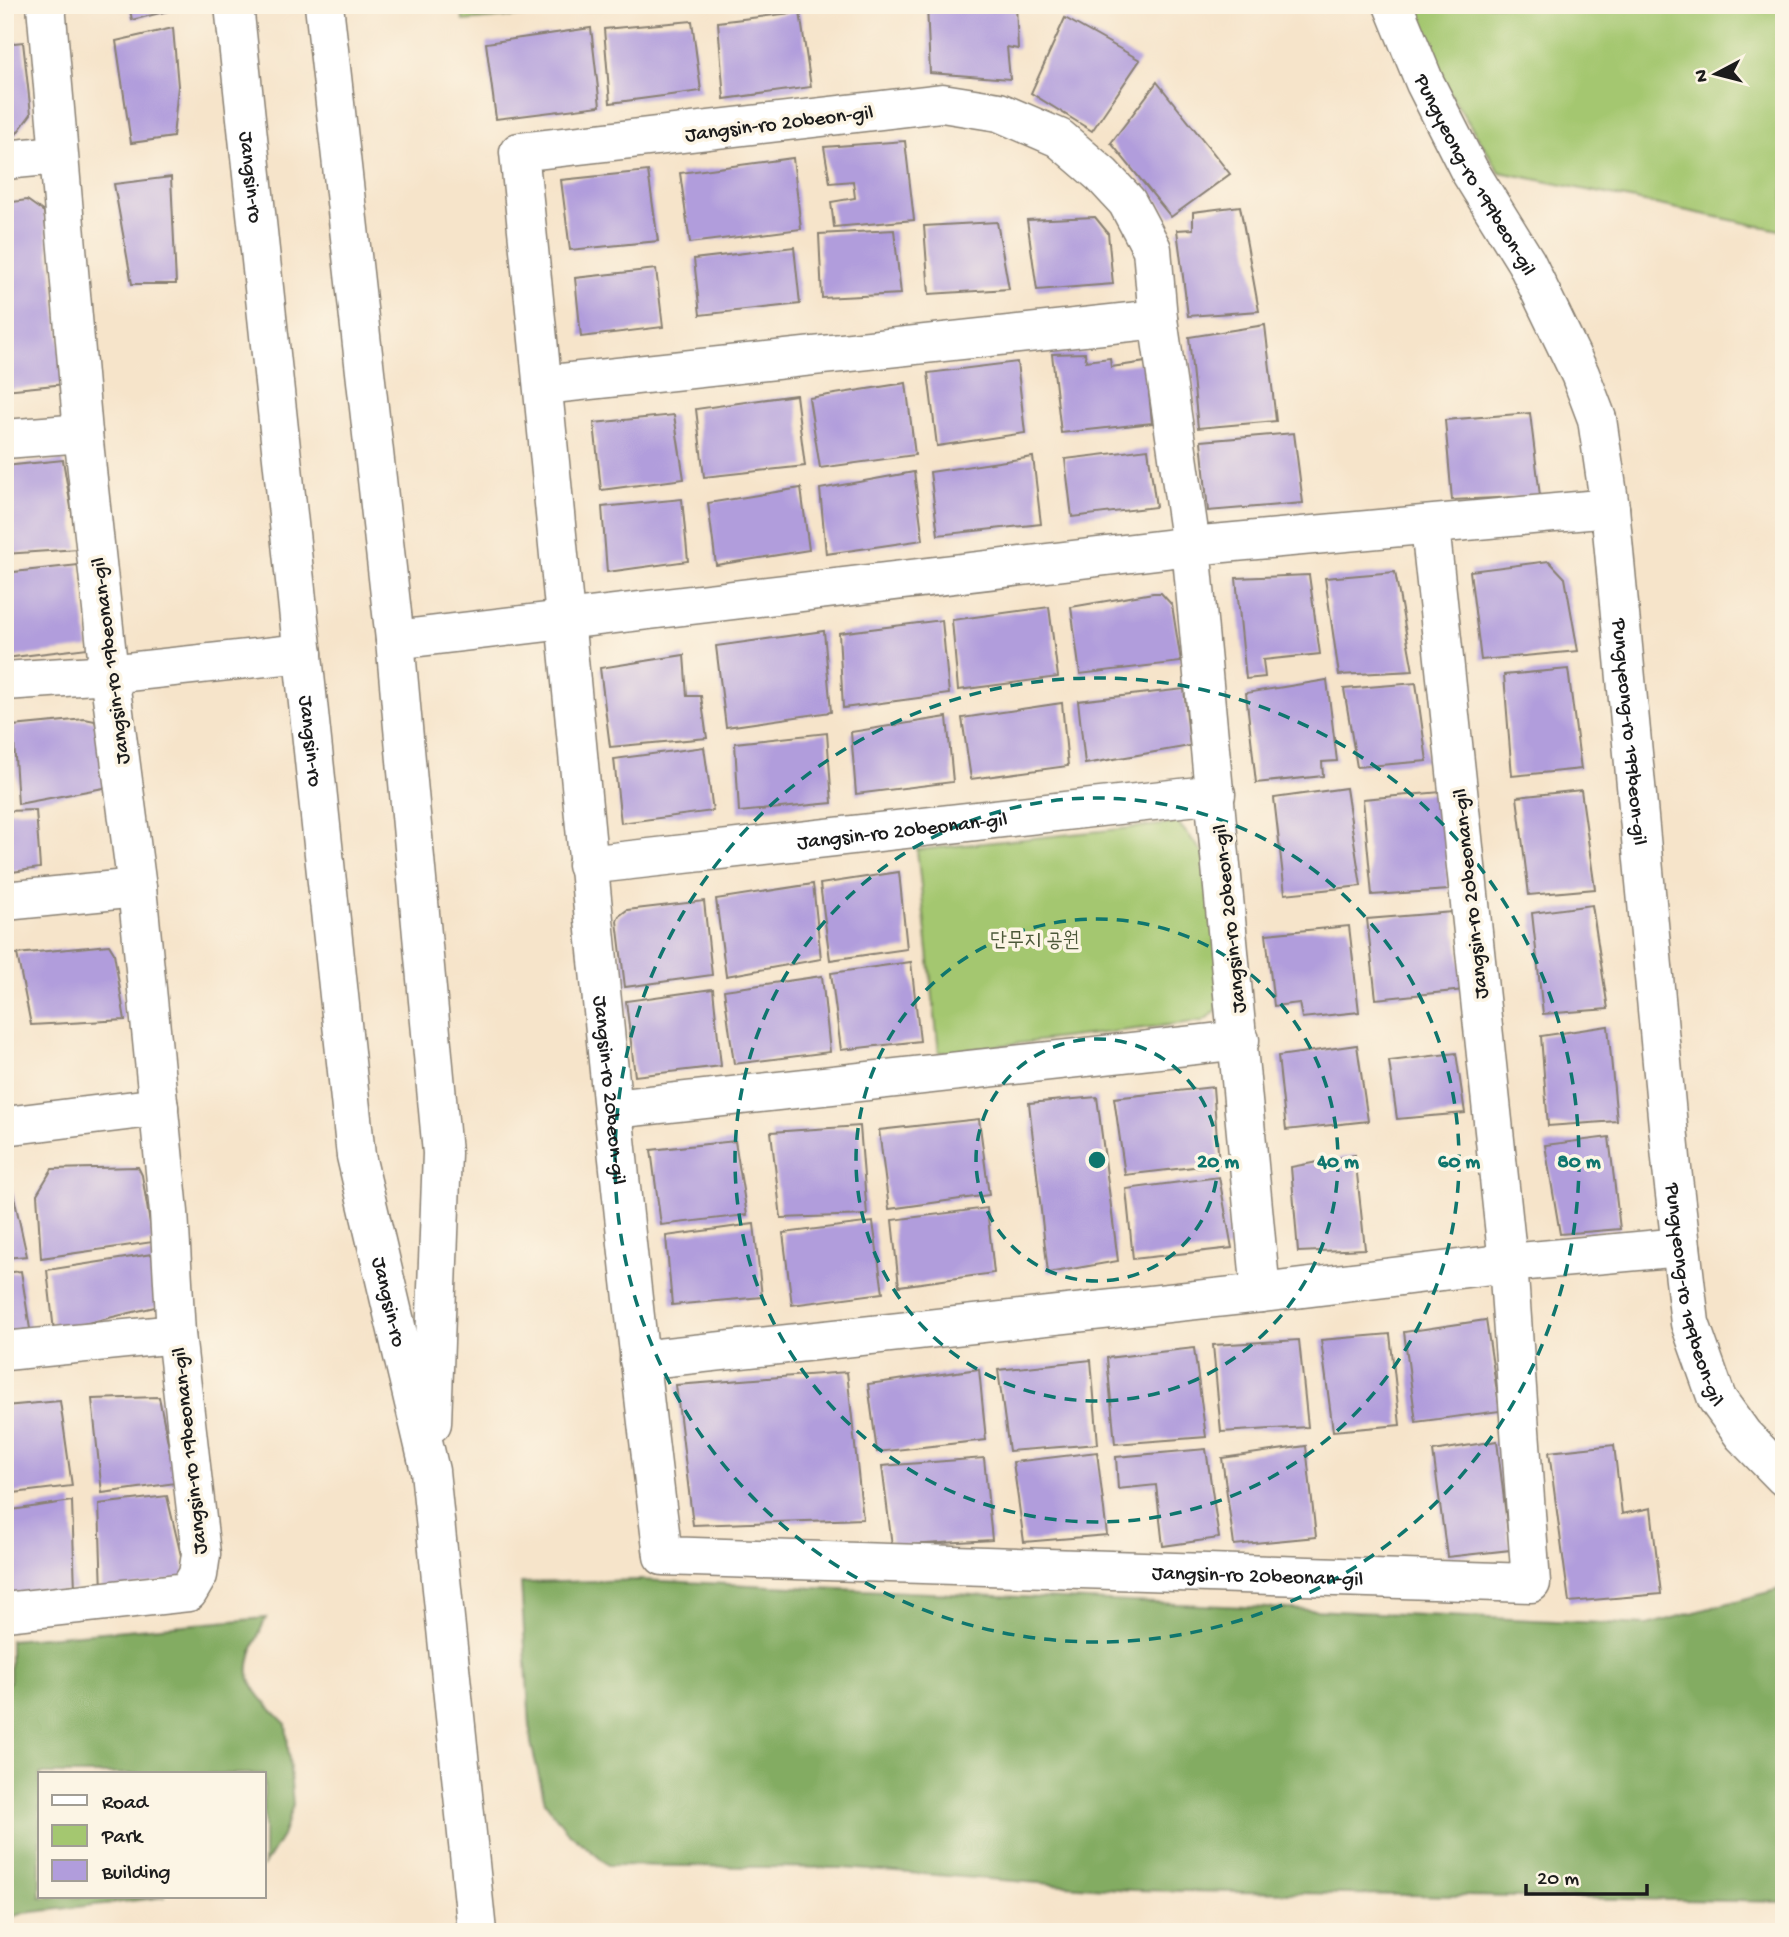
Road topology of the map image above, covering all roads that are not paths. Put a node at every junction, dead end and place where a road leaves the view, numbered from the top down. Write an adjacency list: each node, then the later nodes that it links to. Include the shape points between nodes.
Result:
1 (46, 5): 5 (street, Jangsin-ro 19beonan-gil)
2 (234, 5): 16 (street, Jangsin-ro)
3 (324, 5): 15 (street, Jangsin-ro)
4 (1393, 5): 11 (street, Pungyeong-ro 199beon-gil, via 1469,170 1526,262 1580,374 1597,419)
5 (57, 155): 6 (street); 9 (street, Jangsin-ro 19beonan-gil)
6 (5, 160)
7 (1158, 319): 8 (street); 8 (street, Jangsin-ro 20beon-gil, via 1152,249 1127,202 1102,175 1059,138 999,112 942,103 519,152); 13 (street, Jangsin-ro 20beon-gil)
8 (543, 386): 14 (street, Jangsin-ro 20beon-gil)
9 (83, 433): 10 (street); 17 (street, Jangsin-ro 19beonan-gil)
10 (5, 439)
11 (1610, 509): 12 (street); 27 (street, Pungyeong-ro 199beon-gil)
12 (1430, 526): 13 (street); 28 (street, Jangsin-ro 20beonan-gil)
13 (1191, 546): 14 (street); 19 (street, Jangsin-ro 20beon-gil)
14 (566, 622): 15 (street); 20 (street, Jangsin-ro 20beon-gil)
15 (395, 640): 33 (street, Jangsin-ro, via 442,1153)
16 (303, 653): 17 (street); 33 (street, Jangsin-ro, via 356,1156)
17 (109, 674): 18 (street); 21 (street, Jangsin-ro 19beonan-gil)
18 (5, 681)
19 (1216, 794): 20 (street, Jangsin-ro 20beonan-gil); 23 (street, Jangsin-ro 20beon-gil)
20 (587, 865): 25 (street, Jangsin-ro 20beon-gil)
21 (137, 888): 22 (street); 24 (street, Jangsin-ro 19beonan-gil)
22 (5, 901)
23 (1240, 1040): 25 (street); 29 (street, Jangsin-ro 20beon-gil)
24 (159, 1107): 26 (street); 30 (street, Jangsin-ro 19beonan-gil)
25 (614, 1109): 32 (street, Jangsin-ro 20beon-gil)
26 (5, 1126)
27 (1681, 1247): 28 (street); 34 (street, Pungyeong-ro 199beon-gil, via 1690,1323 1717,1399)
28 (1508, 1263): 29 (street); 35 (street, Jangsin-ro 20beonan-gil, via 1531,1583)
29 (1262, 1293): 32 (street)
30 (176, 1334): 31 (street, Jangsin-ro 19beonan-gil); 36 (street, Jangsin-ro 19beonan-gil, via 201,1554 198,1575 188,1592)
31 (5, 1351)
32 (639, 1360): 35 (street, Jangsin-ro 20beon-gil)
33 (430, 1471): 37 (street, Jangsin-ro)
34 (1784, 1478)
35 (663, 1556)
36 (5, 1612)
37 (477, 1932)

